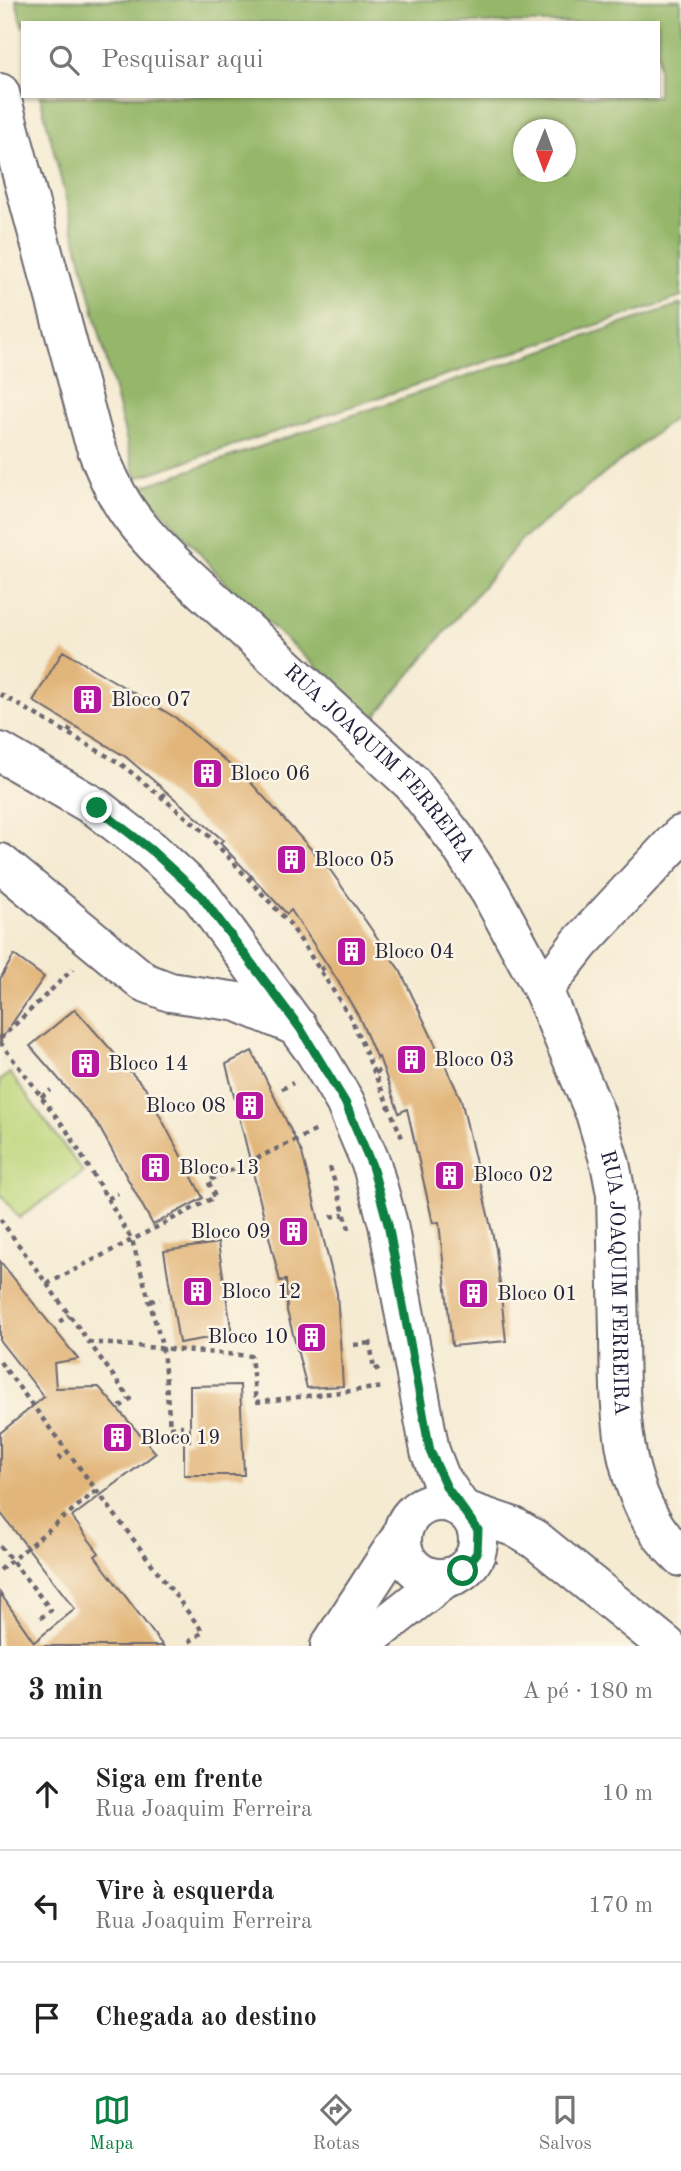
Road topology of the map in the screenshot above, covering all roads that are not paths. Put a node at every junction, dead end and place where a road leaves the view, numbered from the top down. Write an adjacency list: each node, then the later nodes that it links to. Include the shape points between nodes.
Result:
1 (0, 93): 5 (street, RUA JOAQUIM FERREIRA, via 93,438 109,485 123,509 141,533 412,783 490,892)
2 (0, 752): 6 (street, via 97,808 150,849 201,896)
3 (681, 835): 5 (street, via 580,943)
4 (0, 863): 6 (street, via 144,982 170,992 238,1002)
5 (543, 990): 10 (street, RUA JOAQUIM FERREIRA, via 595,1114 616,1194 620,1412 636,1490 651,1519)
6 (300, 1028): 7 (street, via 345,1102 372,1166 388,1224)
7 (430, 1451): 8 (street, via 440,1477); 9 (street, via 427,1477)
8 (462, 1509): 9 (street, via 441,1502); 11 (street, via 478,1530); 11 (street, via 514,1527)
9 (410, 1522): 11 (street, via 403,1548 415,1569 426,1576); 12 (street)
10 (681, 1557)
11 (487, 1562): 13 (street); 14 (street)
12 (330, 1646)
13 (359, 1646)
14 (667, 1646)

